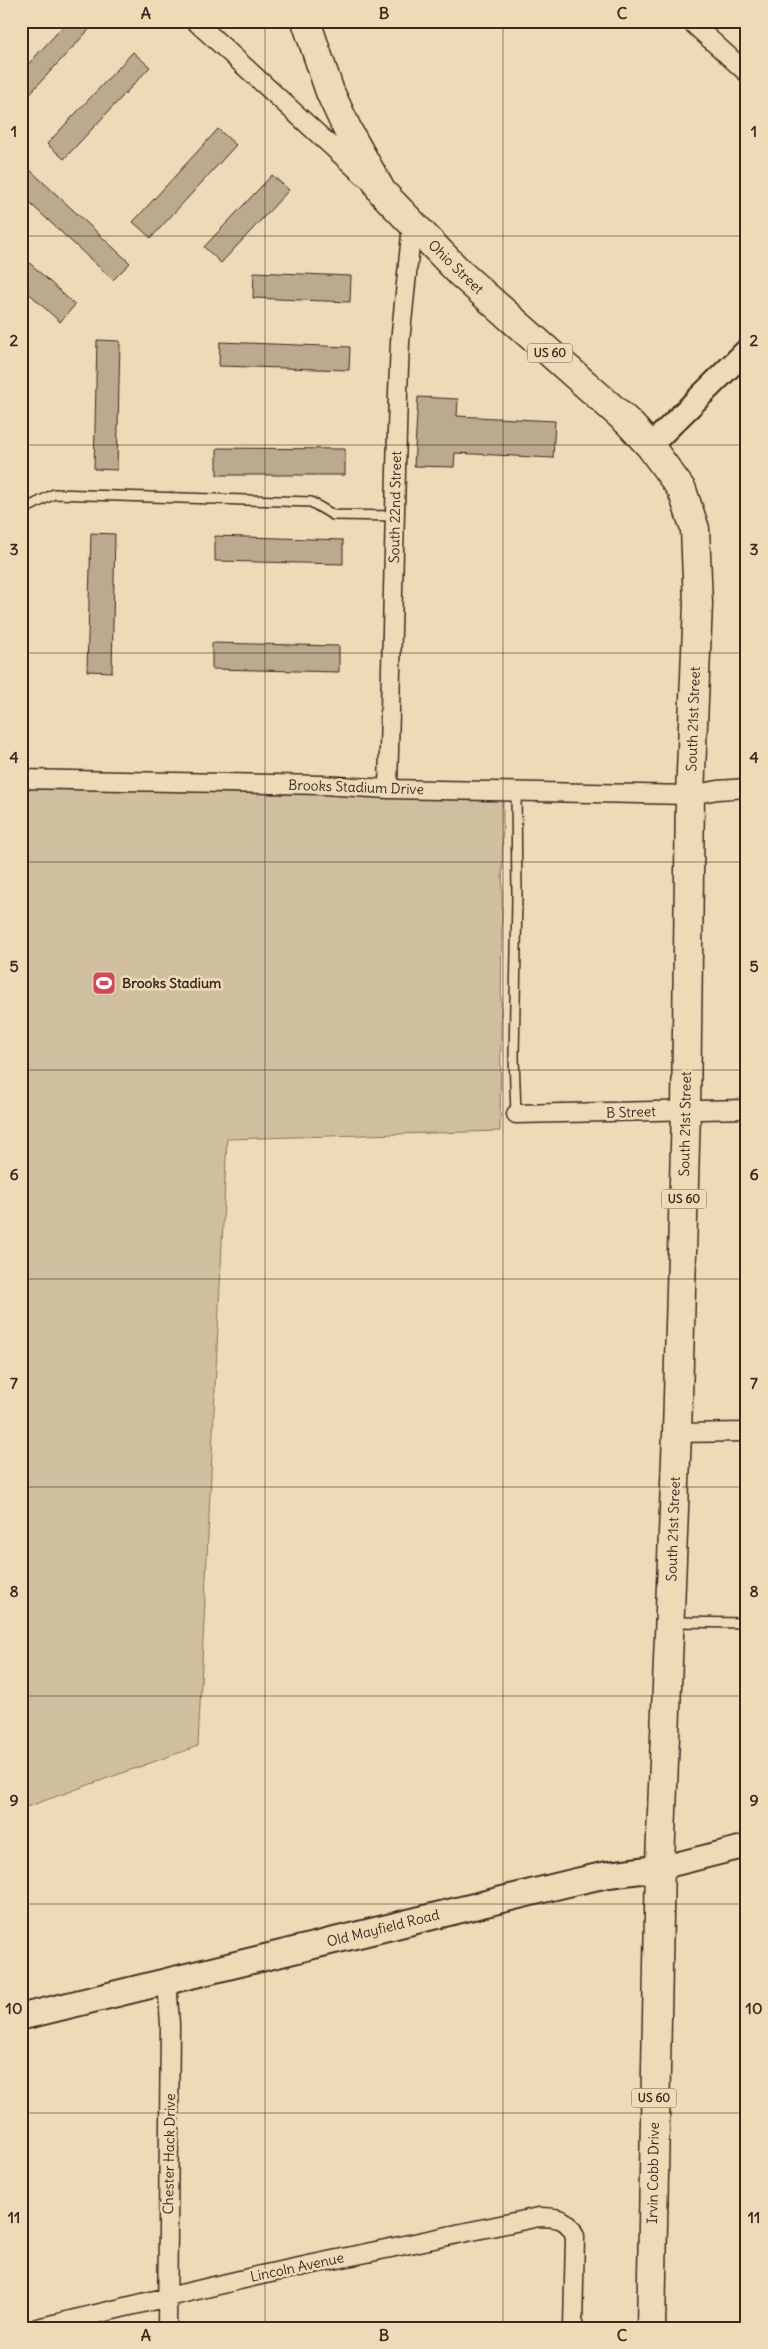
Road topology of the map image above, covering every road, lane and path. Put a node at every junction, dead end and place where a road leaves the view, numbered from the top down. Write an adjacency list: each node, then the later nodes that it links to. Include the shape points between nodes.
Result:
1 (195, 21): 5 (street, Ohio Street)
2 (306, 21): 5 (main road, US 60, via 348,133)
3 (690, 21): 4 (street)
4 (747, 73)
5 (382, 192): 6 (main road, Ohio Street / US 60)
6 (412, 225): 8 (main road, Ohio Street / US 60, via 629,423); 10 (street, South 22nd Street, via 400,342)
7 (747, 350): 8 (street)
8 (650, 446): 11 (main road, Ohio Street / US 60, via 682,490)
9 (21, 508): 10 (lane, via 54,494 312,502 333,515)
10 (395, 516): 14 (street, South 22nd Street)
11 (695, 529): 16 (main road, South 21st Street / US 60, via 698,604)
12 (21, 779): 14 (street, Brooks Stadium Drive)
13 (747, 788): 16 (street, Brooks Stadium Drive)
14 (388, 789): 15 (street, Brooks Stadium Drive)
15 (516, 791): 16 (street, Brooks Stadium Drive); 19 (lane)
16 (690, 795): 18 (main road, South 21st Street / US 60)
17 (747, 1109): 18 (street, B Street)
18 (686, 1110): 19 (street, B Street); 21 (main road, South 21st Street / US 60)
19 (516, 1114)
20 (747, 1432): 21 (street)
21 (677, 1433): 22 (main road, South 21st Street / US 60)
22 (670, 1622): 23 (lane); 25 (main road, South 21st Street / US 60)
23 (747, 1623)
24 (747, 1846): 25 (street, Old Mayfield Road)
25 (660, 1868): 26 (main road, Old Mayfield Road, via 574,1882); 32 (main road, Irvin Cobb Drive / US 60)
26 (167, 1981): 27 (main road, Old Mayfield Road); 28 (street, Chester Hack Drive, via 170,2024)
27 (21, 2017)
28 (167, 2296): 29 (street, Lincoln Avenue); 30 (street, Chester Hack Drive); 31 (street, Lincoln Avenue, via 521,2220 558,2217 571,2226 575,2236)
29 (37, 2328)
30 (167, 2328)
31 (573, 2328)
32 (651, 2328)

